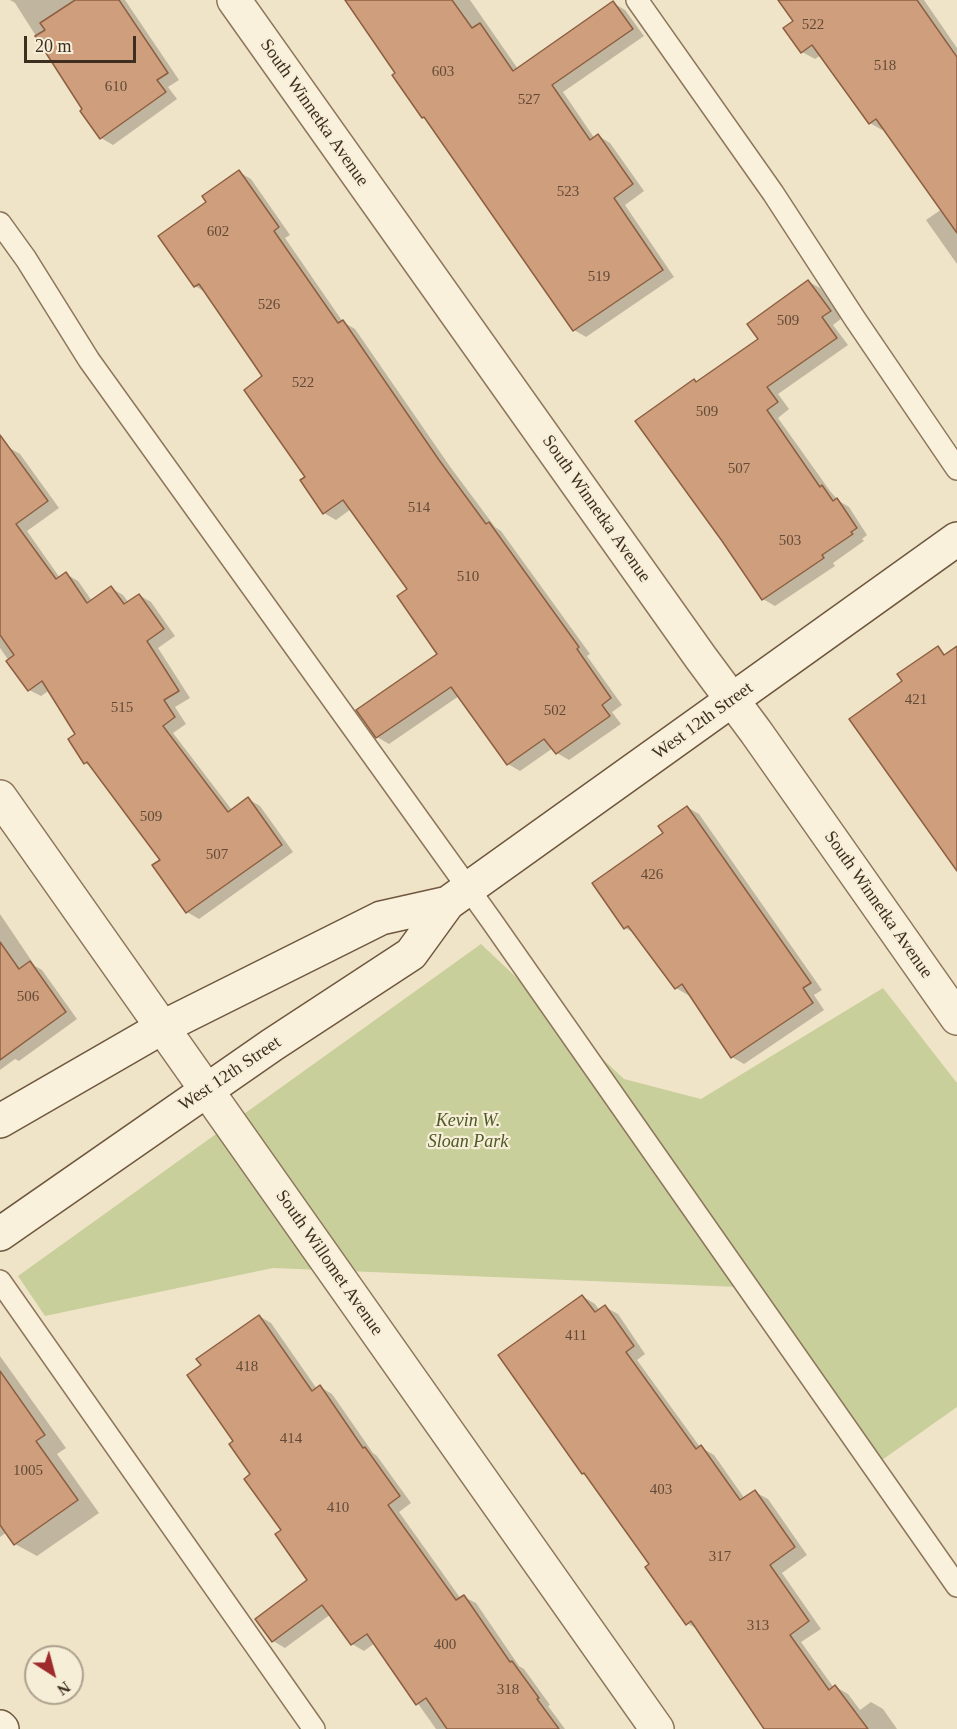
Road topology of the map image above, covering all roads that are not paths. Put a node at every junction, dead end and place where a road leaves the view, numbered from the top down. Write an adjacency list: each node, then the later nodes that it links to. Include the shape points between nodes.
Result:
1 (234, 0): 6 (street, South Winnetka Avenue)
2 (637, 0): 4 (lane, via 773,193)
3 (0, 223): 8 (lane, via 89,360)
4 (957, 470)
5 (957, 538): 6 (street, West 12th Street)
6 (733, 700): 8 (street, West 12th Street); 9 (street, South Winnetka Avenue)
7 (0, 796): 10 (street, South Willomet Avenue)
8 (458, 896): 10 (street, West 12th Street, via 381,918); 11 (street, West 12th Street, via 411,954); 15 (lane, via 504,939)
9 (957, 1018)
10 (163, 1027): 11 (street, South Willomet Avenue); 12 (street, West 12th Street)
11 (208, 1089): 13 (street, West 12th Street); 17 (street, South Willomet Avenue)
12 (0, 1121)
13 (0, 1234)
14 (0, 1281): 16 (lane)
15 (957, 1586)
16 (314, 1729)
17 (657, 1729)

